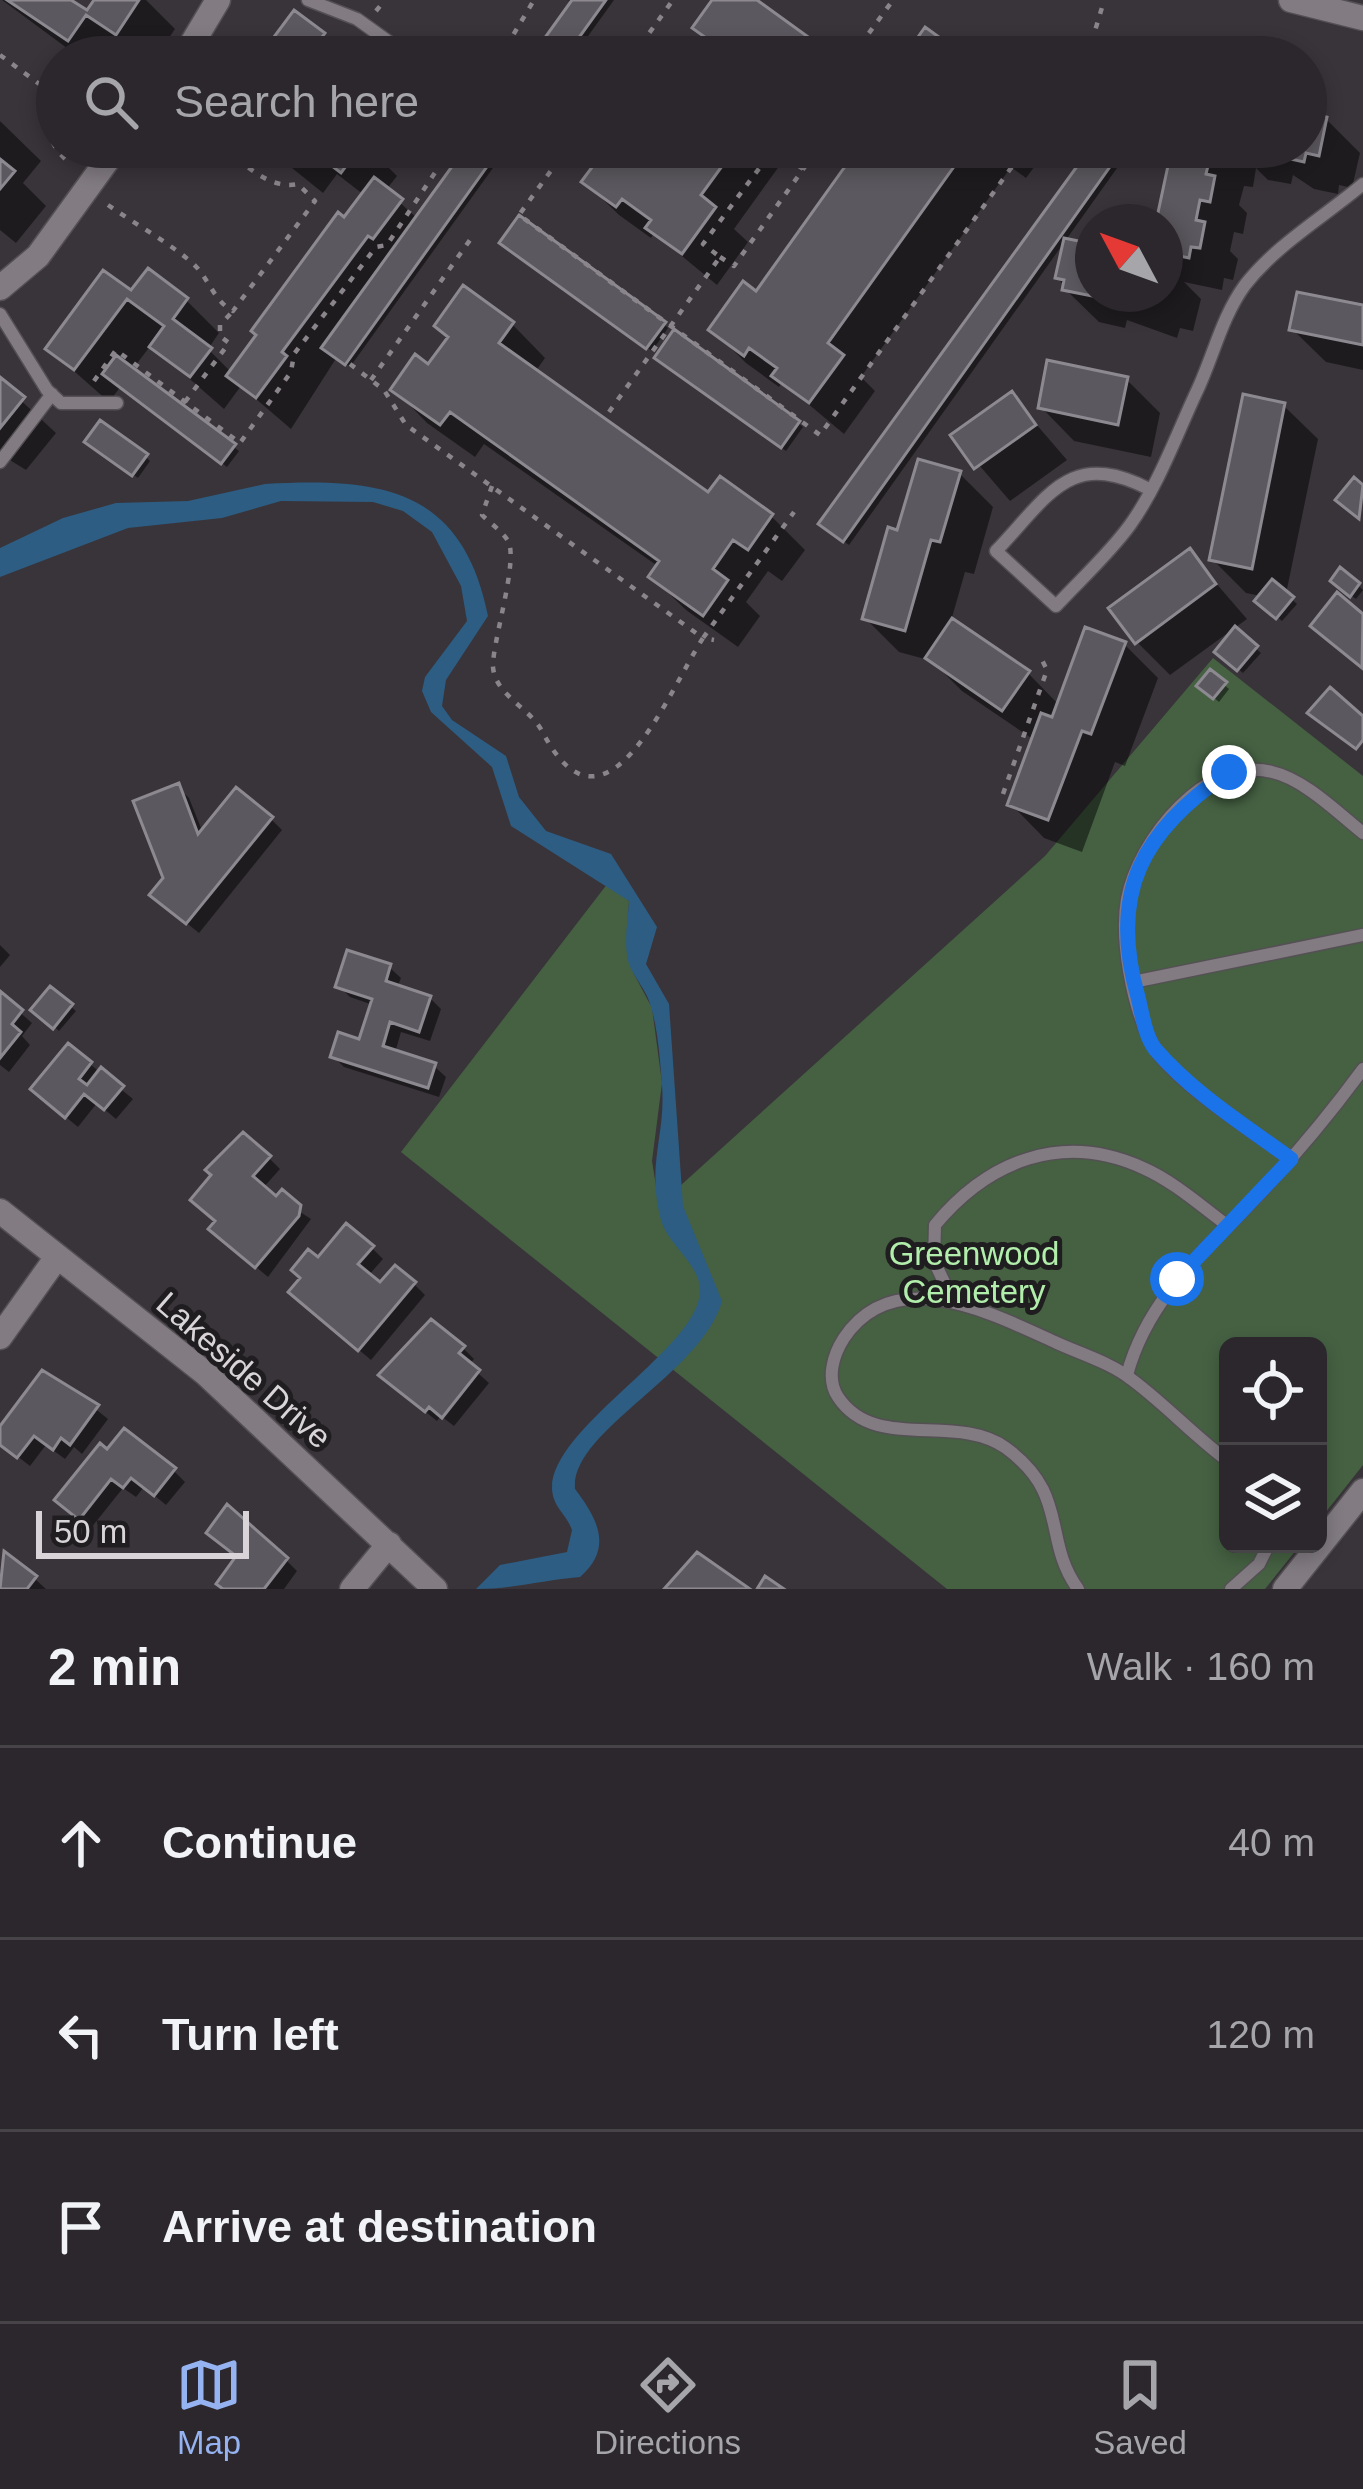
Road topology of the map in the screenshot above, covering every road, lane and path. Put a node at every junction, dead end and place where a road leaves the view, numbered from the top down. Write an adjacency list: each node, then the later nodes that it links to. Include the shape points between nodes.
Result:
1 (218, 0): 9 (street)
2 (308, 0): 10 (lane)
3 (534, 0): 11 (path)
4 (673, 0): 12 (path)
5 (893, 0): 13 (path)
6 (1291, 0): 8 (street)
7 (1104, 2): 14 (path)
8 (1363, 18)
9 (197, 36)
10 (381, 36)
11 (513, 36)
12 (647, 36)
13 (868, 36)
14 (1093, 36)
15 (0, 55): 16 (path)
16 (36, 82)
17 (103, 168): 28 (street, via 38,256)
18 (251, 168): 29 (path, via 284,187 298,184 315,201)
19 (438, 168): 35 (path, via 387,245 376,247 294,354 291,372 240,443)
20 (553, 168): 31 (path, via 519,215)
21 (759, 168): 27 (path, via 704,244)
22 (1011, 168): 31 (path, via 820,435)
23 (803, 169): 27 (path, via 734,266)
24 (1363, 184): 41 (lane, via 1243,288)
25 (108, 205): 29 (path, via 190,260)
26 (470, 241): 33 (path)
27 (720, 256): 31 (path)
28 (0, 288)
29 (233, 311): 35 (path, via 220,326 229,344)
30 (0, 314): 34 (lane)
31 (671, 326): 38 (path)
32 (350, 364): 33 (path)
33 (371, 380): 40 (path, via 406,425)
34 (52, 394): 36 (lane); 39 (lane)
35 (185, 402): 36 (path, via 116,350 82,388)
36 (80, 403): 37 (lane)
37 (117, 403)
38 (609, 412)
39 (0, 462)
40 (492, 486): 43 (path); 43 (path, via 482,514 511,554 495,679 533,715 568,771 592,777 627,764)
41 (1149, 490): 41 (lane, via 1116,472 1083,472 996,551 1056,606 1131,524)
42 (794, 512): 43 (path)
43 (704, 638): 44 (path)
44 (715, 640)
45 (1042, 661): 46 (path, via 1047,670)
46 (1003, 794)
47 (1363, 833): 49 (lane, via 1273,772 1229,772 1181,804 1146,853 1127,898)
48 (1363, 935): 49 (lane)
49 (1133, 982): 51 (lane, via 1151,1045)
50 (1363, 1069): 51 (lane)
51 (1291, 1159): 53 (lane)
52 (0, 1211): 54 (street, Lakeside Drive)
53 (1228, 1226): 55 (lane, via 1142,1167 1084,1153 1032,1156 991,1171 935,1225 934,1261); 57 (lane, via 1137,1336)
54 (57, 1257): 56 (street); 61 (street, Lakeside Drive, via 205,1373)
55 (952, 1299): 57 (lane); 66 (lane, via 895,1300 856,1320 832,1357 835,1394 861,1420 902,1430 961,1429 1003,1446 1037,1477 1057,1518 1064,1570)
56 (0, 1337)
57 (1127, 1375): 58 (lane)
58 (1219, 1453)
59 (1363, 1491): 60 (street)
60 (1327, 1530)
61 (389, 1544): 64 (street); 65 (street, Lakeside Drive)
62 (1264, 1553): 67 (lane)
63 (1310, 1553): 68 (street)
64 (352, 1589)
65 (435, 1589)
66 (1078, 1589)
67 (1231, 1589)
68 (1285, 1589)

